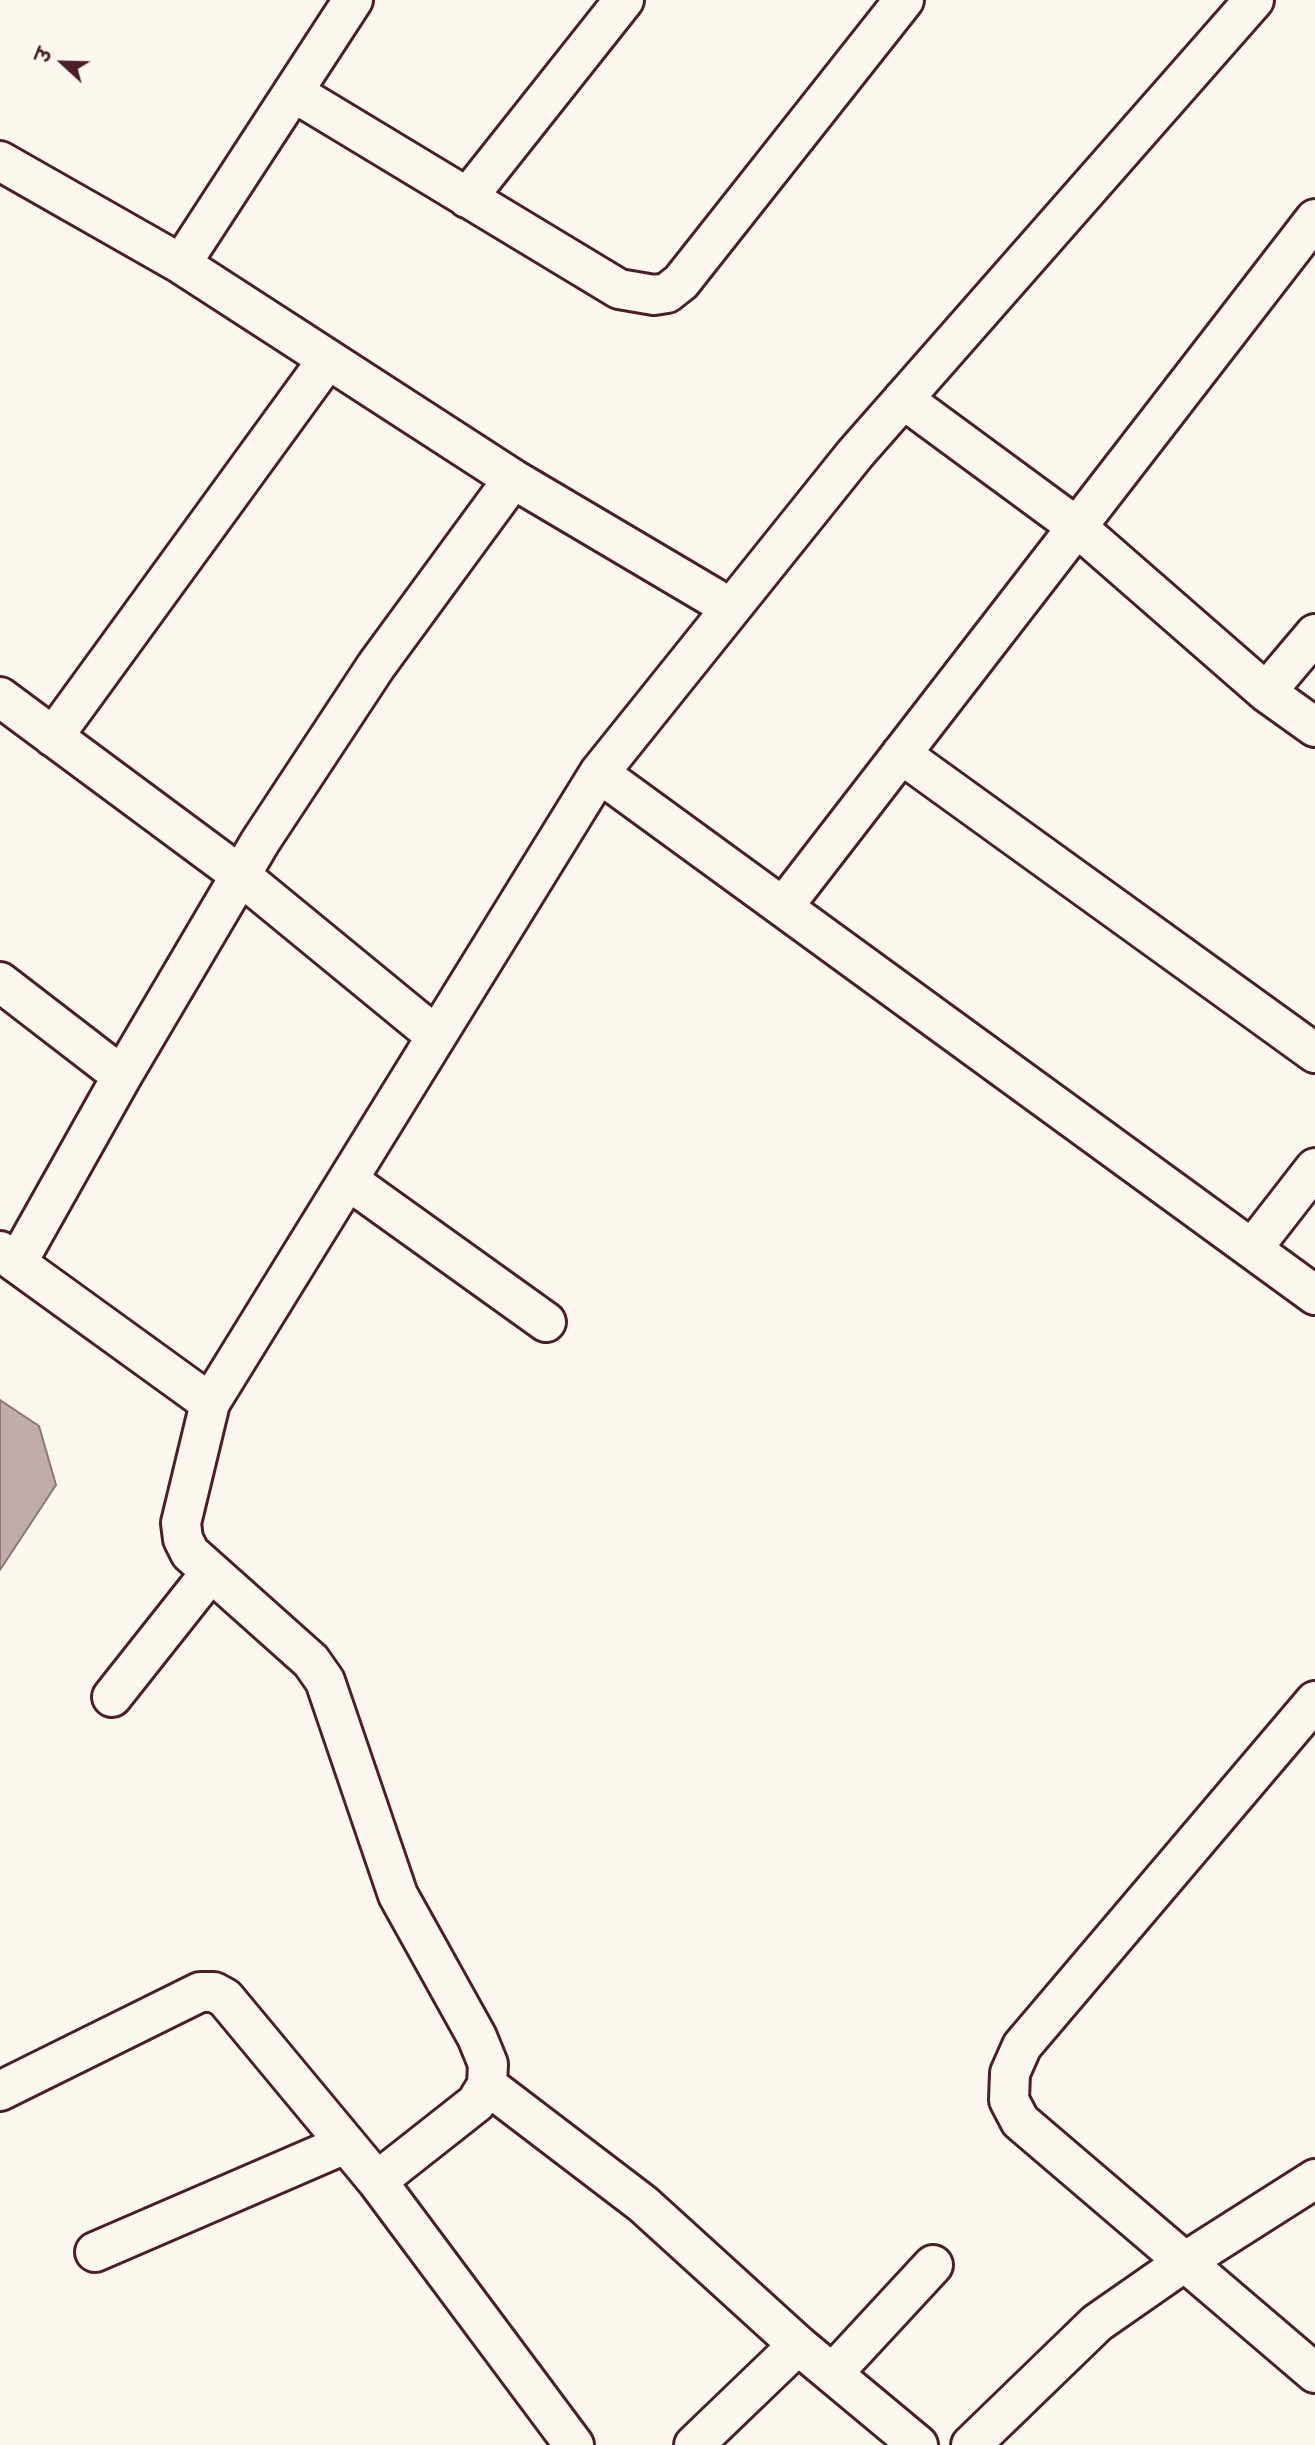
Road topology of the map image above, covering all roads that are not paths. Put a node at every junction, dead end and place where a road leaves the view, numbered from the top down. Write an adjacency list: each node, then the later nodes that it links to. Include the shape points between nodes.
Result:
1 (353, 0): 5 (street)
2 (624, 0): 7 (street)
3 (904, 0): 7 (street, via 681,282 667,293 635,294 619,289)
4 (1254, 0): 11 (street)
5 (293, 92): 7 (street); 9 (street)
6 (0, 161): 9 (street)
7 (467, 198)
8 (1315, 219): 13 (street)
9 (181, 264): 10 (street)
10 (328, 359): 12 (street); 19 (street)
11 (903, 399): 13 (street); 14 (street)
12 (513, 479): 14 (street); 22 (street, via 376,666)
13 (1077, 527): 16 (street); 20 (street)
14 (731, 608): 21 (street)
15 (1315, 634): 16 (street)
16 (1266, 692): 18 (street)
17 (0, 697): 19 (street)
18 (1315, 727)
19 (53, 737): 22 (street)
20 (901, 754): 23 (street); 26 (street)
21 (599, 773): 23 (street); 25 (street)
22 (240, 875): 25 (street); 27 (street)
23 (783, 907): 30 (street)
24 (0, 982): 27 (street)
25 (436, 1036): 29 (street)
26 (1315, 1053)
27 (122, 1076): 31 (street)
28 (1315, 1168): 30 (street)
29 (348, 1180): 33 (street); 34 (street)
30 (1252, 1249): 32 (street)
31 (9, 1257): 34 (street)
32 (1315, 1295)
33 (546, 1322)
34 (210, 1403): 35 (street, via 181,1523 190,1553)
35 (211, 1572): 36 (street); 38 (street, via 311,1661 324,1681 397,1895 477,2037 488,2064)
36 (112, 1697)
37 (1315, 1701): 44 (street, via 1022,2046 1010,2073 1009,2100 1020,2122)
38 (487, 2085): 42 (street, via 476,2103); 46 (street, via 643,2204)
39 (0, 2091): 40 (street, via 200,1992 214,1992 225,1998)
40 (345, 2144): 42 (street); 43 (street)
41 (1315, 2179): 44 (street)
42 (377, 2180): 49 (street)
43 (96, 2252)
44 (1186, 2262): 48 (street); 52 (street, via 1097,2323)
45 (933, 2265): 47 (street)
46 (798, 2345): 47 (street); 50 (street)
47 (832, 2373): 51 (street)
48 (1315, 2373)
49 (568, 2443)
50 (694, 2445)
51 (918, 2445)
52 (971, 2445)

